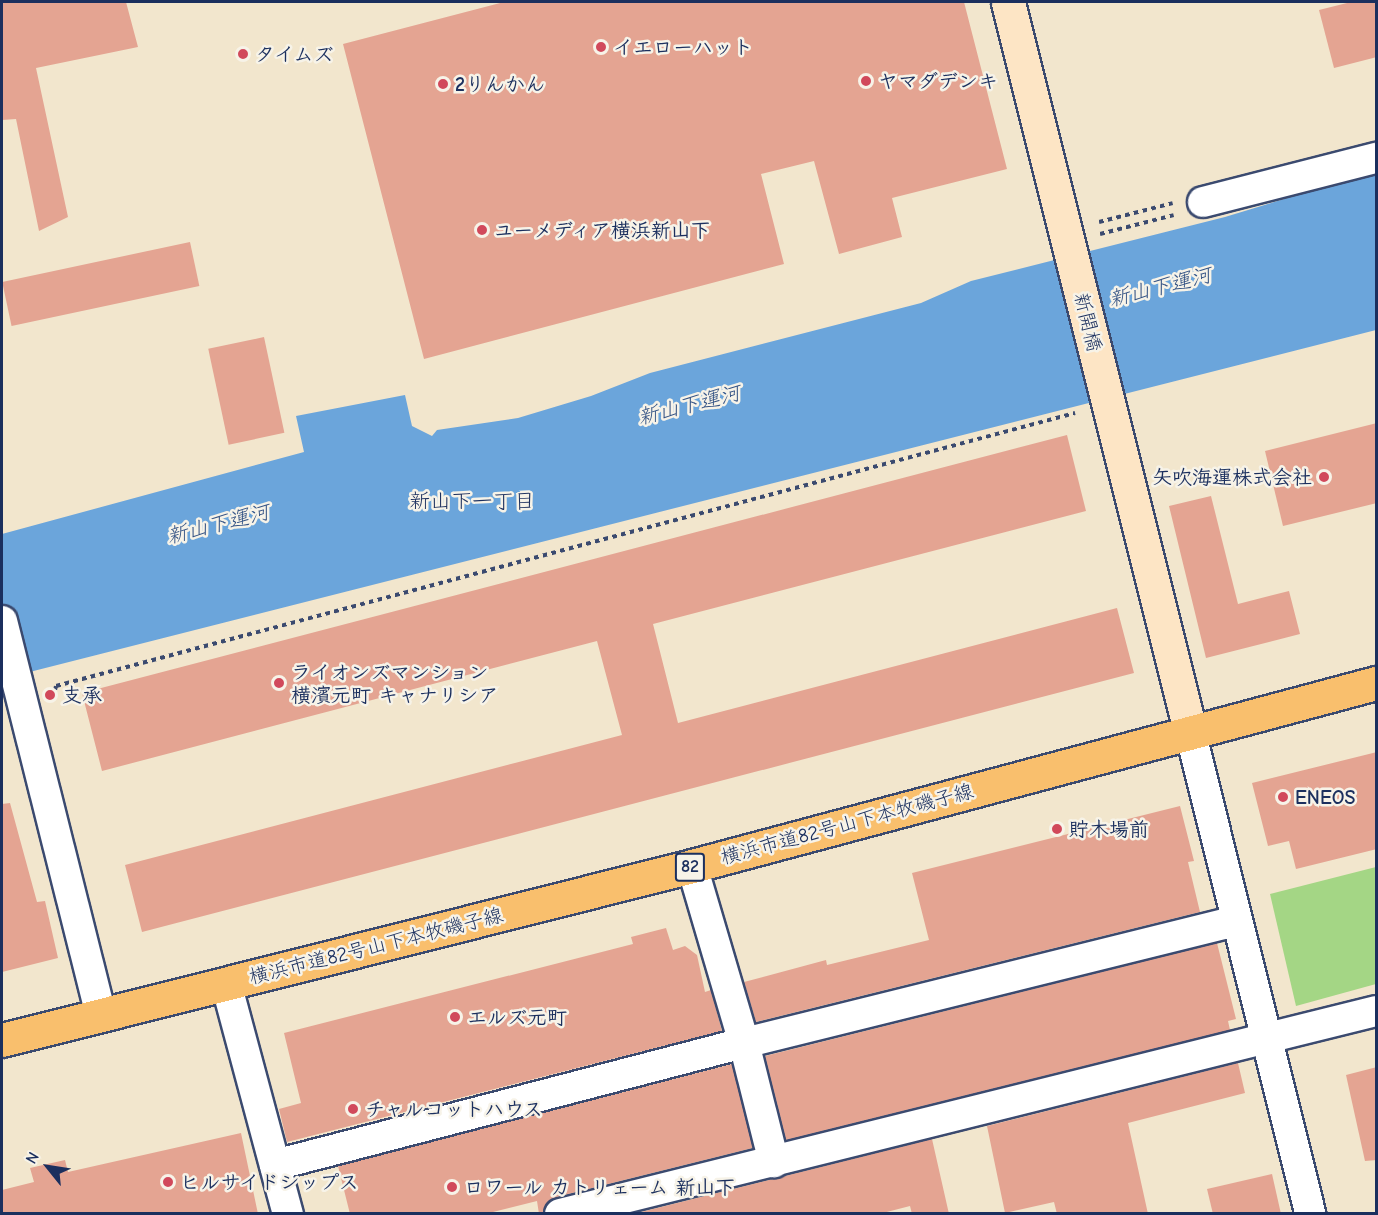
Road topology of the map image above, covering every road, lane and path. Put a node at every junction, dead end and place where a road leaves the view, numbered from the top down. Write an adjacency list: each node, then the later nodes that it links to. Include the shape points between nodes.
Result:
1 (1008, 2): 10 (street, 新開橋)
2 (1377, 158): 3 (street)
3 (1192, 202): 4 (path); 5 (path, via 1205,207)
4 (1092, 224)
5 (1105, 233)
6 (1067, 415): 9 (path)
7 (2, 621): 15 (street)
8 (1377, 683): 10 (main road, 横浜市道82号山下本牧磯子線 / 82)
9 (56, 686)
10 (1190, 731): 11 (main road, 横浜市道82号山下本牧磯子線 / 82); 12 (street)
11 (692, 866): 13 (main road, 横浜市道82号山下本牧磯子線 / 82); 18 (street)
12 (1236, 921): 16 (street); 18 (street)
13 (226, 983): 15 (main road, 横浜市道82号山下本牧磯子線 / 82); 20 (street)
14 (1377, 1011): 16 (street)
15 (102, 1015): 17 (main road, 横浜市道82号山下本牧磯子線 / 82)
16 (1265, 1039): 19 (street); 23 (street)
17 (2, 1040)
18 (744, 1043): 19 (street); 20 (street)
19 (774, 1162): 22 (street)
20 (275, 1165): 21 (street)
21 (288, 1214)
22 (560, 1214)
23 (1310, 1214)

